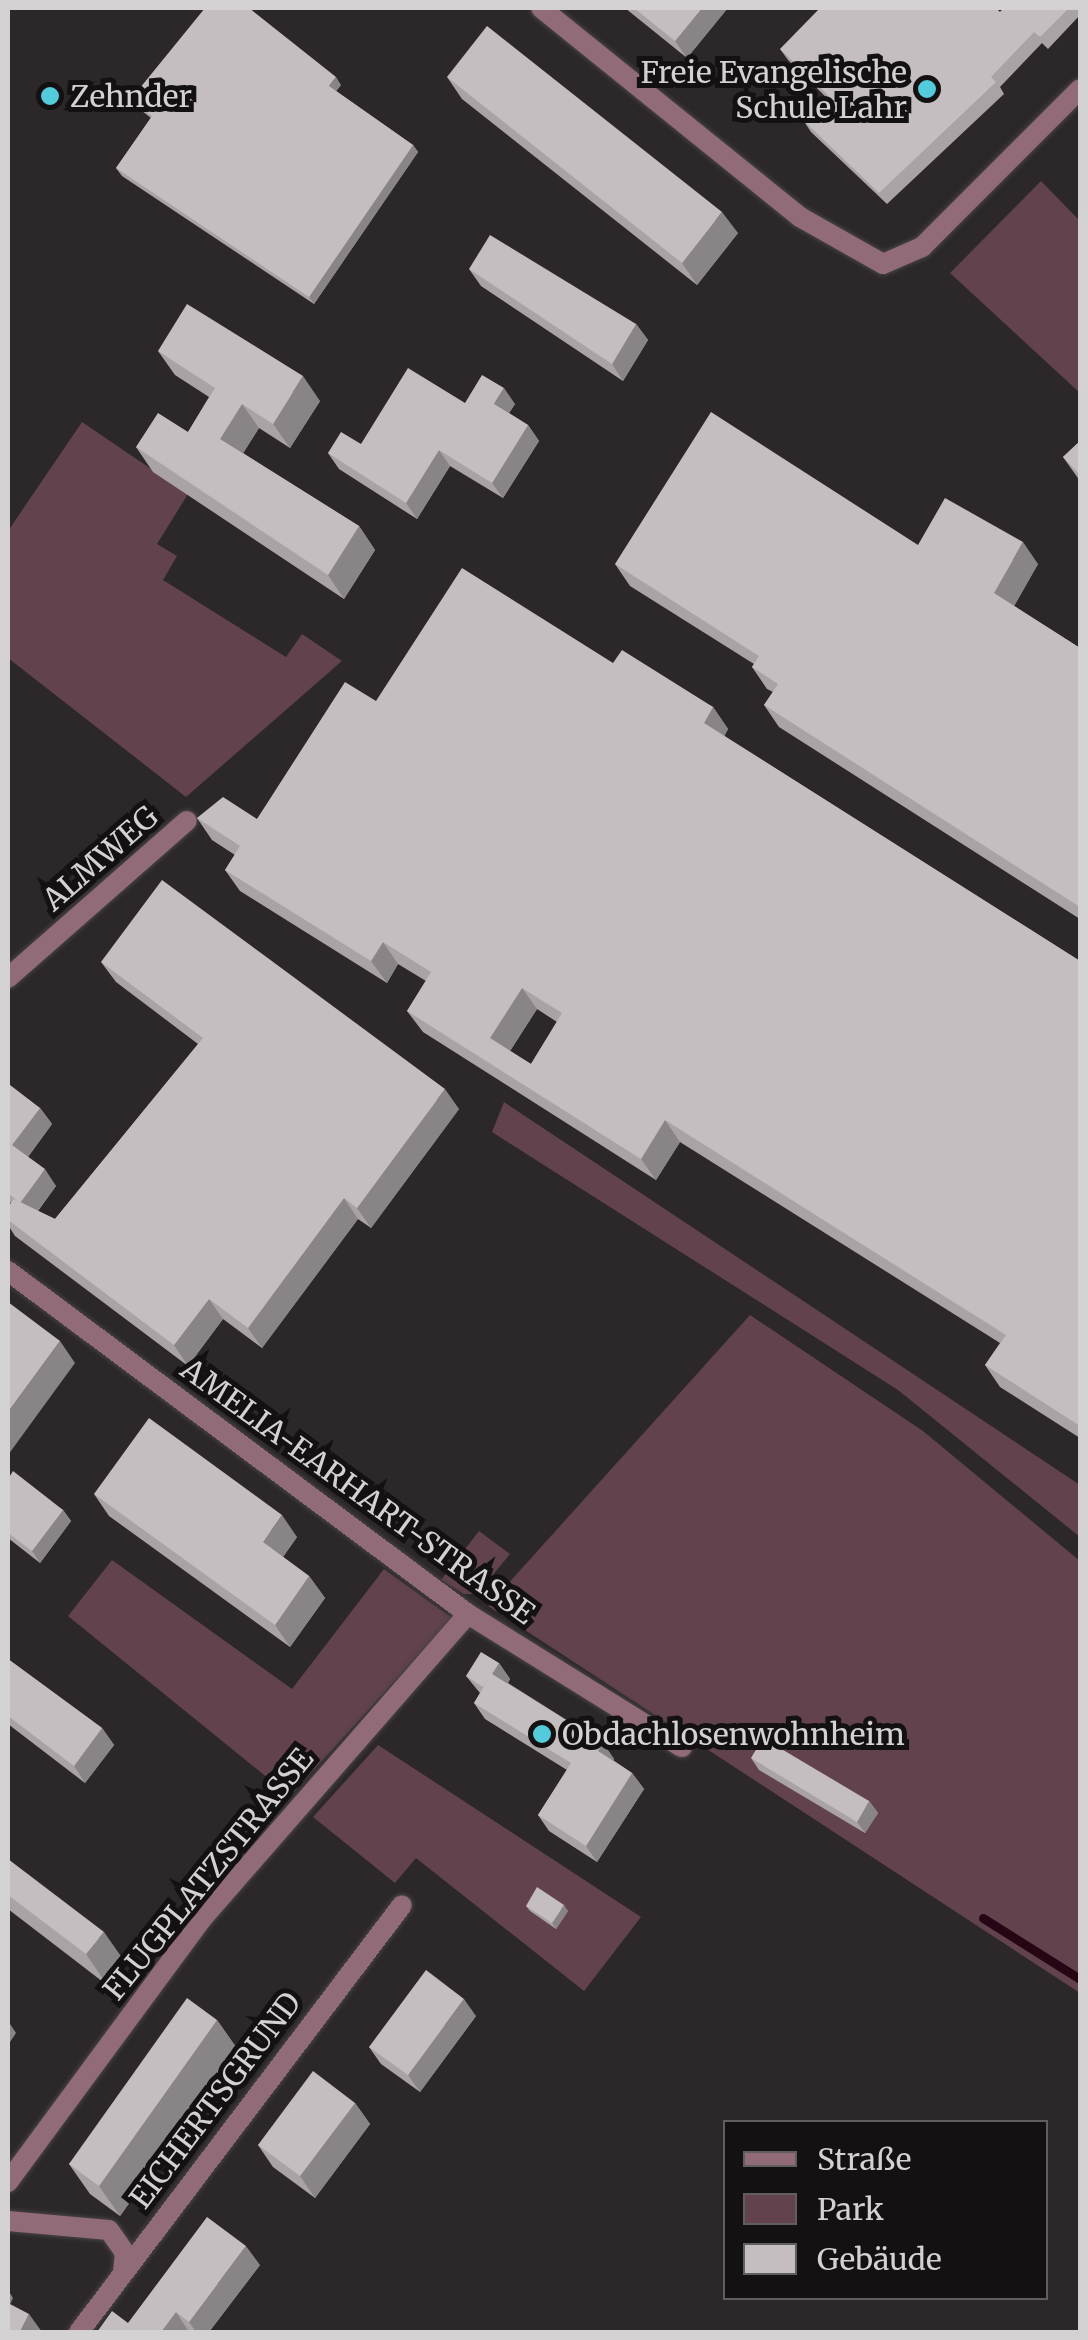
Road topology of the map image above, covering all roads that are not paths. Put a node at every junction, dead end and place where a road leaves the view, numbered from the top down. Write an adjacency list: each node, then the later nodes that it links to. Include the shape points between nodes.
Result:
1 (541, 8): 2 (street, via 800,217 883,264 922,247)
2 (1080, 89)
3 (187, 822): 4 (street, ALMWEG)
4 (8, 978)
5 (8, 1270): 6 (street, AMELIA-EARHART-STRASSE)
6 (468, 1614): 7 (street, AMELIA-EARHART-STRASSE); 9 (street, FLUGPLATZSTRASSE, via 200,1920)
7 (682, 1747)
8 (402, 1905): 11 (street, EICHERTSGRUND)
9 (8, 2182)
10 (8, 2221): 11 (street, via 109,2230 125,2253)
11 (123, 2270): 12 (street, EICHERTSGRUND)
12 (79, 2332)

